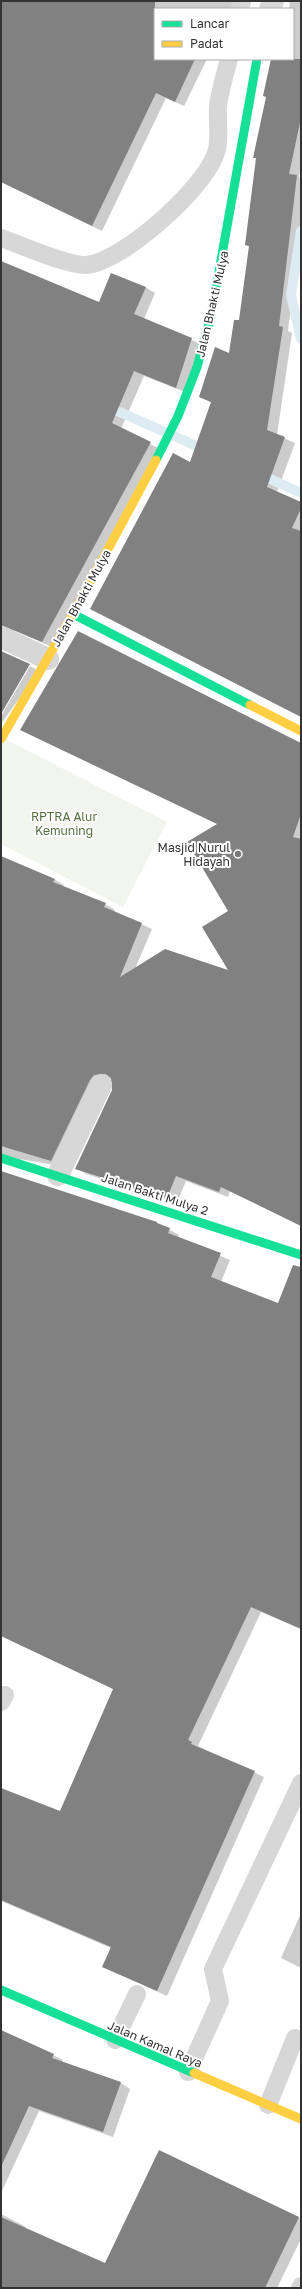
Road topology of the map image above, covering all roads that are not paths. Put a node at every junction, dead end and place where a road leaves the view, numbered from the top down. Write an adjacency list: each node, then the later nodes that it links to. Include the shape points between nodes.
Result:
1 (229, 60): 3 (lane, via 218,105 217,149 205,174 146,234 117,253 87,265 60,260)
2 (257, 60): 4 (street, Jalan Bhakti Mulya, via 211,316 197,367 178,416 156,460)
3 (1, 238)
4 (73, 614): 6 (street, Jalan Bhakti Mulya); 7 (street)
5 (1, 637): 6 (street)
6 (48, 658): 8 (street, Jalan Bhakti Mulya)
7 (301, 731)
8 (1, 739)
9 (101, 1085): 11 (street)
10 (1, 1158): 11 (street, Jalan Bakti Mulya 2)
11 (58, 1175): 12 (street, Jalan Bakti Mulya 2)
12 (301, 1255)
13 (301, 1783): 18 (lane, via 213,1969 220,2001)
14 (1, 1990): 17 (street, Jalan Kamal Raya)
15 (137, 1994): 17 (lane)
16 (295, 2038): 19 (lane)
17 (115, 2040): 18 (street, Jalan Kamal Raya)
18 (188, 2072): 19 (street, Jalan Kamal Raya)
19 (268, 2105): 20 (street, Jalan Kamal Raya)
20 (301, 2119)

